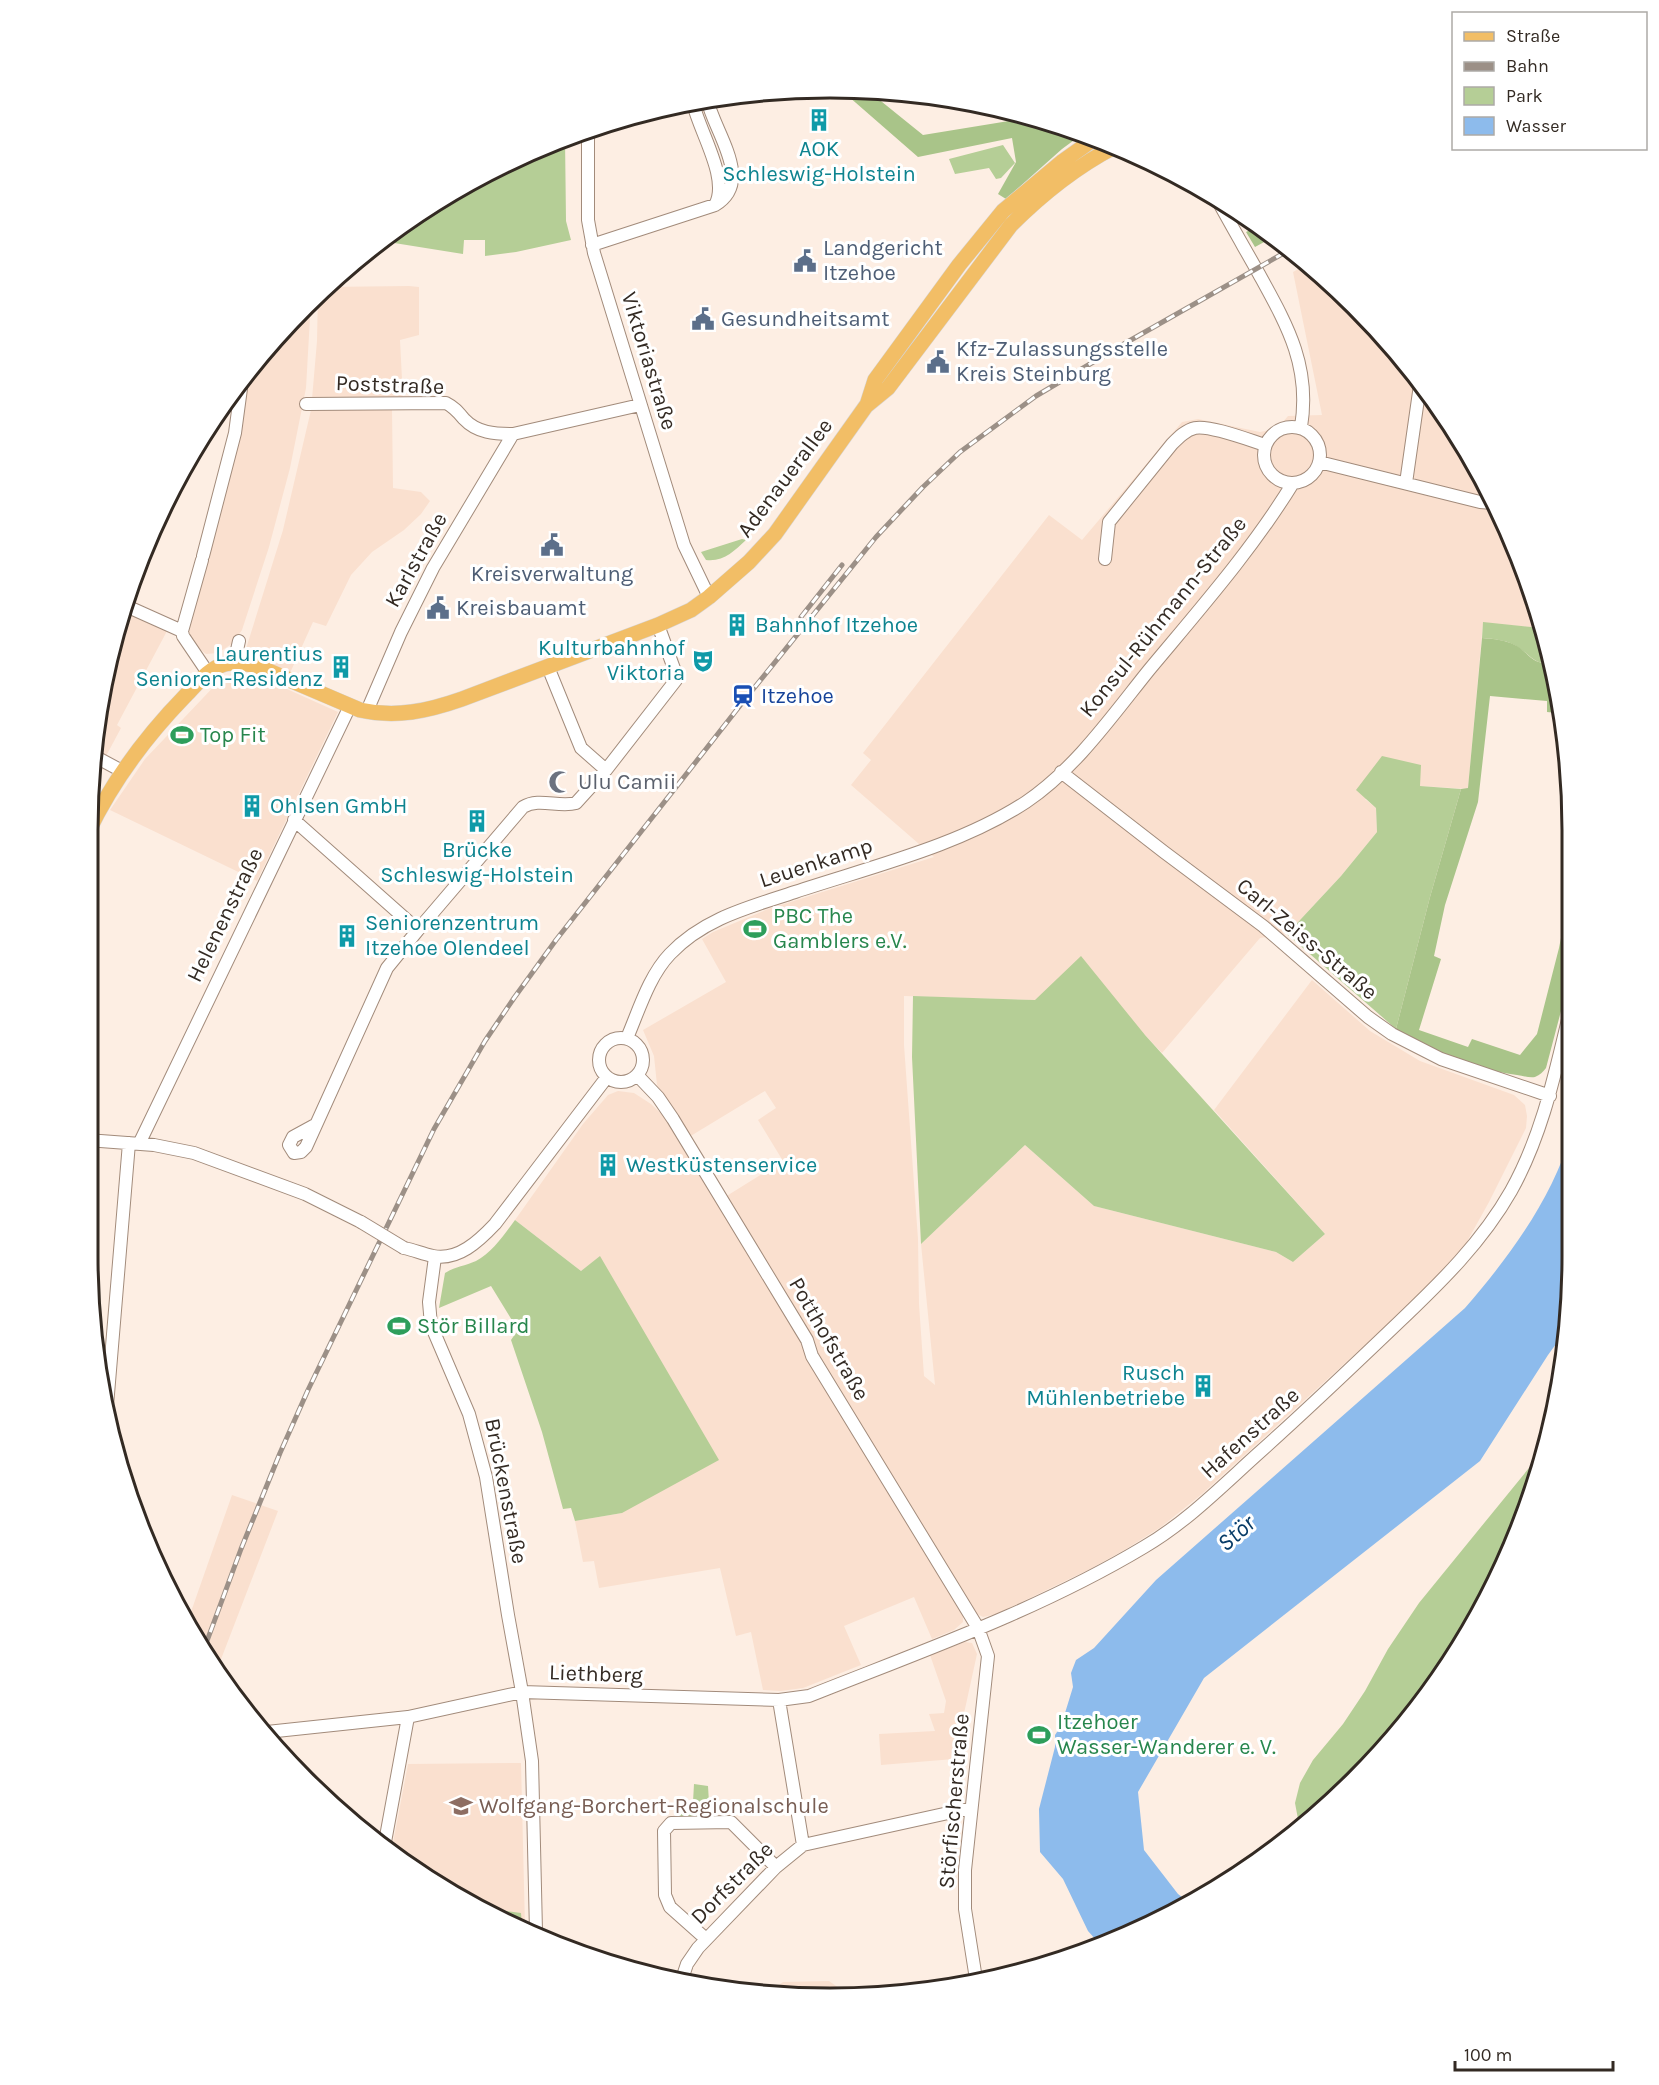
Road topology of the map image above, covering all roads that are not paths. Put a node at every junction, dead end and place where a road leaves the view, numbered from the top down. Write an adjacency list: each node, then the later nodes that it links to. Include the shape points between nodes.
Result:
1 (710, 108): 6 (street, via 733,178 730,192)
2 (695, 111): 6 (street, via 720,186)
3 (588, 138): 8 (street, Viktoriastraße, via 588,220)
4 (1087, 144): 13 (main road, Adenauerallee, via 1003,211 875,380)
5 (1107, 152): 13 (main road, Adenauerallee, via 1068,176 1011,225 888,388)
6 (715, 205): 8 (street)
7 (1226, 214): 14 (street, via 1294,342 1303,390)
8 (592, 245): 12 (street, Viktoriastraße)
9 (1418, 396): 19 (street)
10 (239, 398): 25 (street, via 235,433)
11 (306, 404): 15 (street, Poststraße, via 446,403 474,428)
12 (640, 405): 15 (street, Poststraße); 22 (street, Viktoriastraße, via 684,545)
13 (866, 406): 22 (main road, Adenauerallee, via 775,534)
14 (1300, 427): 16 (street, via 1281,429); 17 (street, via 1317,441)
15 (513, 434): 31 (street, Karlstraße, via 429,576)
16 (1265, 445): 18 (street, via 1264,455 1273,476); 21 (street, via 1207,428 1184,433 1109,522)
17 (1319, 462): 18 (street, Konsul-Rühmann-Straße, via 1312,474); 19 (street)
18 (1293, 483): 35 (street, Konsul-Rühmann-Straße, via 1237,562)
19 (1406, 483): 20 (street)
20 (1484, 502)
21 (1105, 558)
22 (709, 597): 24 (main road, Adenauerallee)
23 (132, 608): 25 (street)
24 (658, 625): 28 (main road, Adenauerallee); 33 (street, via 676,680)
25 (182, 631): 29 (street)
26 (239, 641): 27 (street)
27 (232, 663): 29 (main road); 30 (main road, Adenauerallee, via 257,666)
28 (548, 667): 31 (main road, Adenauerallee, via 433,708 396,714); 33 (street, via 581,748)
29 (208, 673): 34 (main road, via 150,734)
30 (350, 706): 31 (main road, Adenauerallee); 37 (street, Helenenstraße)
31 (367, 711)
32 (101, 760): 34 (street)
33 (606, 770): 38 (street, via 576,803 535,803 523,807)
34 (122, 771): 36 (main road)
35 (1061, 772): 39 (street, Leuenkamp, via 1025,802 979,829 744,909 700,929 663,963); 43 (street, Carl-Zeiss-Straße, via 1263,926 1392,1034 1441,1059)
36 (98, 811)
37 (294, 820): 38 (street); 46 (street, Helenenstraße)
38 (418, 930): 44 (street, via 387,968)
39 (627, 1038): 41 (street, via 643,1054 643,1065); 42 (street, via 608,1042 600,1052 600,1065)
40 (1562, 1045): 43 (street, Hafenstraße)
41 (637, 1075): 42 (street, via 622,1082); 49 (street, Potthofstraße, via 666,1107)
42 (607, 1077): 47 (street, via 484,1235 460,1252)
43 (1550, 1095): 49 (street, Hafenstraße, via 1517,1179 1482,1234 1441,1282 1353,1368 1151,1543 1068,1588)
44 (315, 1125)
45 (98, 1141): 46 (street)
46 (134, 1143): 47 (street, bridge, via 213,1160 305,1194 404,1248); 48 (street)
47 (435, 1257): 50 (street, Brückenstraße, via 429,1302 431,1325 469,1414 486,1477)
48 (109, 1383)
49 (978, 1628): 51 (street, Hafenstraße, via 809,1696); 54 (street, Störfischerstraße, via 988,1656)
50 (522, 1692): 51 (street, Liethberg); 52 (street, Liethberg); 58 (street, Brückenstraße, via 532,1761)
51 (779, 1700): 56 (street)
52 (408, 1717): 53 (street, Liethberg); 55 (street)
53 (274, 1731)
54 (972, 1808): 56 (street, Dorfstraße); 61 (street, Störfischerstraße, via 965,1909)
55 (386, 1837)
56 (803, 1845): 57 (street, Dorfstraße)
57 (776, 1867): 59 (street, Dorfstraße); 59 (street, via 731,1822 671,1823 667,1827 667,1902)
58 (536, 1926)
59 (706, 1939): 60 (street, Dorfstraße)
60 (685, 1972)
61 (975, 1972)

